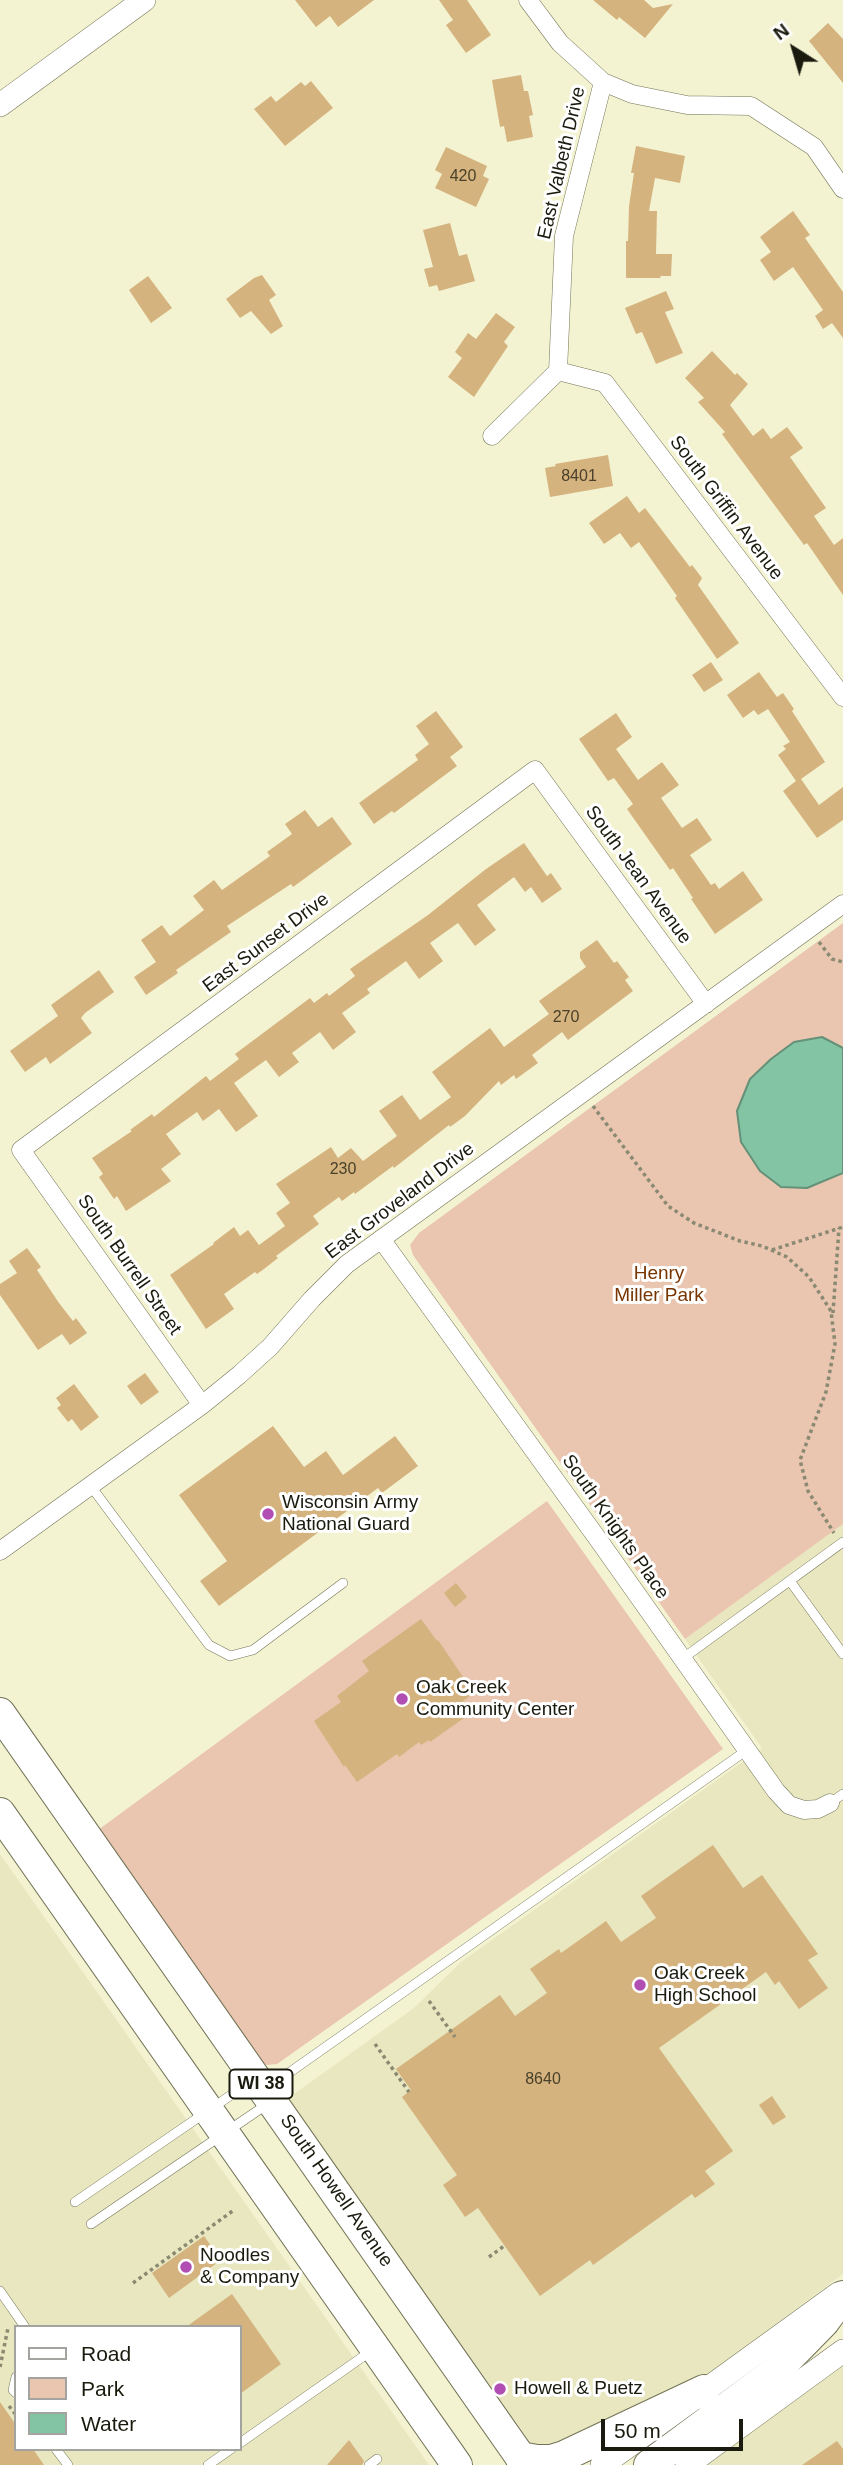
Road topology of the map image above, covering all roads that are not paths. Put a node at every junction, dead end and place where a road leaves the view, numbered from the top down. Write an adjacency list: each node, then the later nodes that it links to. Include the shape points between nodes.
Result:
1 (144, 0): 4 (street)
2 (528, 0): 3 (street, via 560,43)
3 (603, 82): 5 (street, via 632,94 687,105 751,106 814,146); 6 (street, East Valbeth Drive, via 564,236)
4 (0, 105)
5 (843, 189)
6 (558, 371): 7 (street); 8 (street, South Griffin Avenue, via 605,383)
7 (492, 436)
8 (843, 697)
9 (536, 770): 11 (street, South Jean Avenue); 12 (street, East Sunset Drive)
10 (843, 904): 11 (street, East Groveland Drive)
11 (706, 1004): 13 (street, East Groveland Drive)
12 (21, 1150): 14 (street, South Burrell Street)
13 (381, 1239): 14 (street, East Groveland Drive, via 332,1278 271,1346); 21 (street, South Knights Place)
14 (202, 1405): 15 (street, East Groveland Drive)
15 (90, 1485): 17 (street, East Groveland Drive); 19 (lane, via 209,1645 230,1656 253,1650)
16 (842, 1543): 18 (lane)
17 (0, 1551)
18 (790, 1581): 20 (lane); 21 (lane)
19 (342, 1583)
20 (843, 1654)
21 (682, 1659): 23 (street, South Knights Place)
22 (0, 1713): 26 (main road, South Howell Avenue / WI 38)
23 (747, 1749): 24 (street, South Knights Place, via 789,1805 818,1809); 26 (lane)
24 (836, 1798)
25 (0, 1813): 27 (main road, WI 38)
26 (265, 2089): 27 (lane); 27 (lane); 39 (main road, South Howell Avenue / WI 38)
27 (217, 2122): 28 (lane); 29 (lane); 34 (main road, WI 38)
28 (75, 2202)
29 (91, 2224)
30 (843, 2290): 36 (street)
31 (0, 2291): 33 (lane)
32 (843, 2296): 43 (main road, via 776,2371)
33 (23, 2325)
34 (375, 2348): 37 (lane); 41 (main road, WI 38)
35 (843, 2351): 44 (street)
36 (704, 2390): 39 (main road, via 564,2456); 42 (street)
37 (242, 2442)
38 (228, 2451): 40 (lane)
39 (523, 2461)
40 (208, 2465)
41 (457, 2465)
42 (602, 2465)
43 (649, 2465)
44 (687, 2465)

